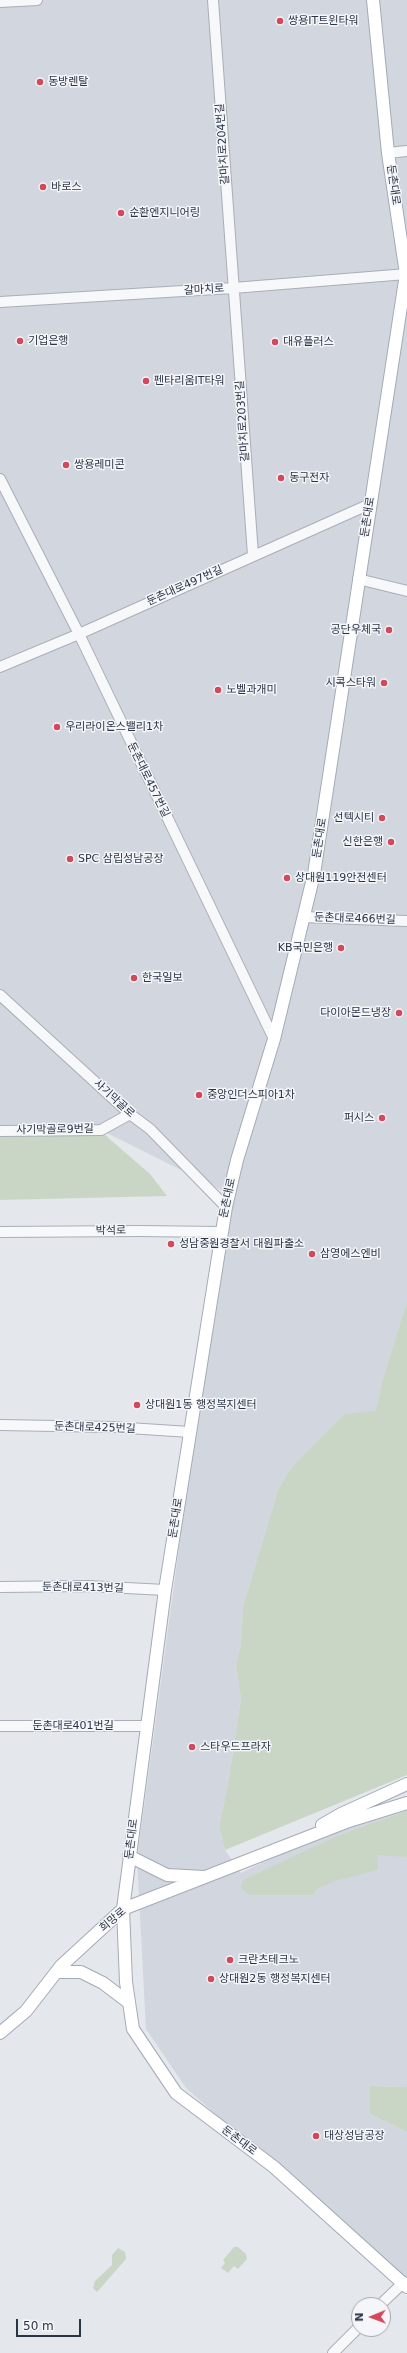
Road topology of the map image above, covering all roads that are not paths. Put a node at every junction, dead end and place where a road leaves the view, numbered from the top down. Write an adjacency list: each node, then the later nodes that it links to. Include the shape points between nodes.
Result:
1 (37, 0): 4 (street)
2 (213, 0): 8 (street, 갈마치로204번길)
3 (373, 0): 6 (main road, 둔촌대로)
4 (0, 2)
5 (407, 151): 6 (street)
6 (388, 153): 7 (main road, 둔촌대로)
7 (406, 274): 8 (street, 갈마치로); 11 (main road, 둔촌대로)
8 (233, 288): 9 (street, 갈마치로); 12 (street, 갈마치로203번길)
9 (0, 302)
10 (0, 479): 15 (street, 둔촌대로457번길)
11 (370, 504): 12 (street, 둔촌대로497번길); 13 (main road, 둔촌대로)
12 (253, 555): 15 (street, 둔촌대로497번길)
13 (358, 579): 14 (street); 17 (main road, 둔촌대로, via 314,874)
14 (407, 591)
15 (79, 634): 16 (street, 둔촌대로497번길); 20 (street, 둔촌대로457번길)
16 (0, 667)
17 (304, 917): 18 (street, 둔촌대로466번길); 20 (main road, 둔촌대로)
18 (407, 921)
19 (0, 995): 21 (street, 사기막골로)
20 (274, 1039): 23 (main road, 둔촌대로, via 237,1160)
21 (130, 1114): 22 (street, 사기막골로9번길, via 102,1130); 23 (street, 사기막골로, via 150,1129)
22 (0, 1131)
23 (226, 1207): 25 (main road, 둔촌대로)
24 (0, 1232): 25 (street, 박석로)
25 (222, 1232): 27 (main road, 둔촌대로)
26 (0, 1425): 27 (street, 둔촌대로425번길, via 113,1427)
27 (190, 1432): 29 (main road, 둔촌대로)
28 (0, 1587): 29 (street, 둔촌대로413번길, via 88,1586)
29 (166, 1590): 31 (main road, 둔촌대로)
30 (0, 1726): 31 (street, 둔촌대로401번길)
31 (146, 1726): 35 (main road, 둔촌대로)
32 (407, 1784): 34 (main road, 희망로, via 340,1814)
33 (407, 1803): 34 (main road, 희망로, via 348,1820)
34 (281, 1848): 36 (main road, 희망로)
35 (130, 1856): 36 (main road, via 167,1874); 37 (main road, 둔촌대로)
36 (205, 1877): 37 (main road, 희망로)
37 (123, 1909): 38 (main road, 희망로); 39 (main road, 둔촌대로)
38 (57, 1972): 39 (main road, via 81,1972 103,1983); 40 (main road, 희망로, via 26,2011)
39 (128, 2002): 41 (main road, 둔촌대로, via 133,2029 176,2093 274,2167)
40 (0, 2033)
41 (405, 2284): 42 (street)
42 (390, 2297)
43 (351, 2335): 44 (street)
44 (333, 2353)

